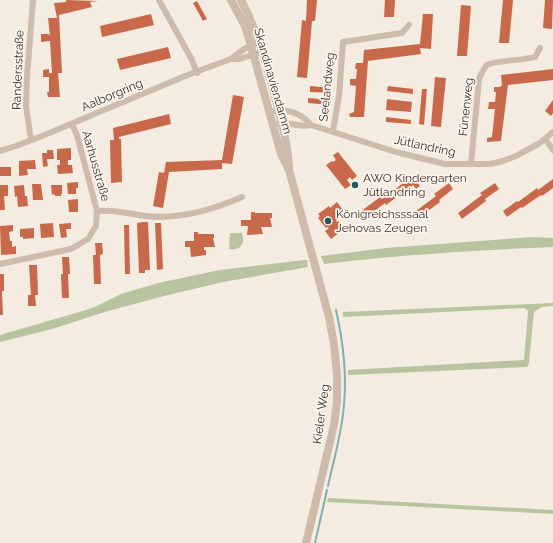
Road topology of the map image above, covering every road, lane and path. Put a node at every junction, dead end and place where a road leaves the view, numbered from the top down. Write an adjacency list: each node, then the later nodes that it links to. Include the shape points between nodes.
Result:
1 (33, 0): 21 (street, Randersstraße, via 26,106)
2 (159, 0): 12 (street)
3 (231, 0): 7 (street, Skandinaviendamm)
4 (241, 0): 6 (street, Skandinaviendamm)
5 (408, 25): 19 (street, Seelandweg, via 402,32 344,42)
6 (260, 42): 7 (street, Aalborgring); 9 (street, Skandinaviendamm)
7 (251, 46): 10 (street, Skandinaviendamm); 11 (street, Aalborgring)
8 (540, 48): 25 (street, Fünenweg, via 535,57 493,63 487,65 482,72 479,79)
9 (263, 51): 10 (street, Aalborgring); 13 (street, Skandinaviendamm)
10 (254, 54): 11 (street, Aalborgring); 14 (street, Skandinaviendamm)
11 (231, 59): 12 (street, Aalborgring)
12 (197, 73): 16 (street, Aalborgring)
13 (279, 110): 14 (street, Jütlandring); 15 (street, Skandinaviendamm); 18 (street, Jütlandring, via 291,111 304,117)
14 (270, 112): 17 (street, Skandinaviendamm)
15 (282, 123): 17 (street, Jütlandring); 18 (street, Jütlandring, via 302,127); 26 (street, Skandinaviendamm, via 289,153)
16 (72, 124): 21 (street, Aalborgring); 28 (street, Aarhusstraße)
17 (273, 125): 26 (street, Skandinaviendamm)
18 (311, 125): 19 (street, Jütlandring)
19 (333, 131): 25 (street, Jütlandring, via 402,154 446,164)
20 (553, 132): 22 (street, Jütlandring)
21 (31, 140): 24 (street, Aalborgring)
22 (546, 140): 23 (street); 25 (street, Jütlandring, via 503,161)
23 (553, 150)
24 (0, 151)
25 (471, 164)
26 (289, 170): 30 (street, Skandinaviendamm)
27 (242, 198): 28 (street, via 180,216)
28 (98, 211): 29 (street, Aarhusstraße, via 96,226 88,239 79,245 71,249)
29 (0, 264)
30 (314, 265): 31 (street, Kieler Weg, via 332,332 337,388 334,425)
31 (306, 543)

